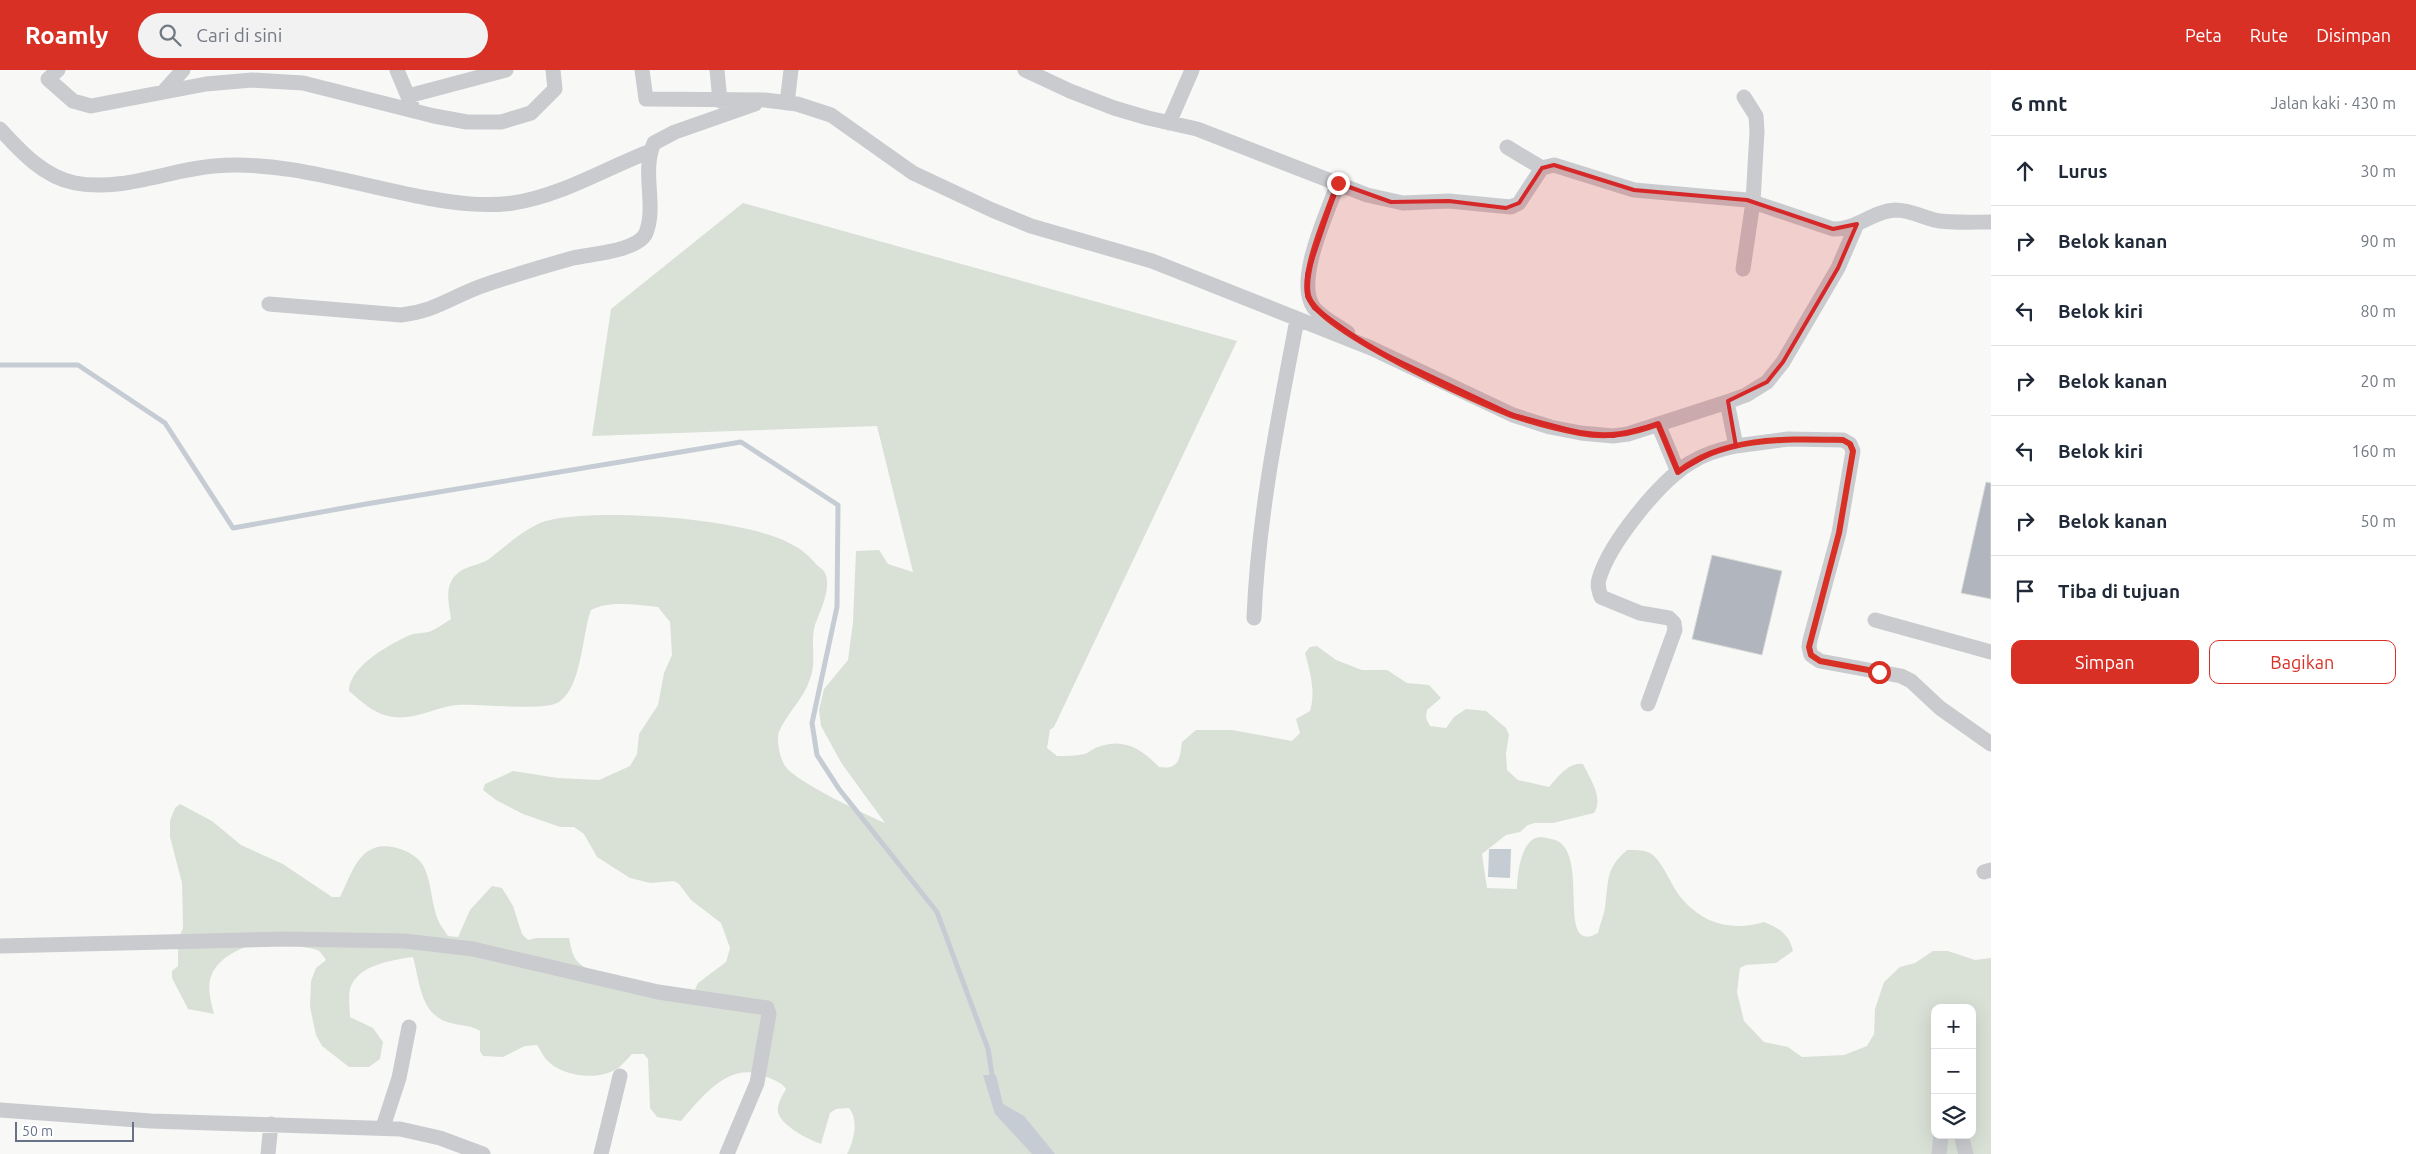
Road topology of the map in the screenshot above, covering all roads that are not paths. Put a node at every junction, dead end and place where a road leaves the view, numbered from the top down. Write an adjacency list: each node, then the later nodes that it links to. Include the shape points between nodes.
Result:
1 (58, 70): 11 (street, via 48,79 73,101 91,106)
2 (183, 70): 11 (street)
3 (397, 70): 12 (street)
4 (506, 70): 12 (street)
5 (553, 70): 17 (street, via 554,89 531,113 501,122 467,122)
6 (642, 70): 15 (street, via 646,99)
7 (717, 70): 15 (street)
8 (791, 70): 16 (street)
9 (1026, 70): 18 (street, via 1070,92)
10 (1192, 70): 18 (street)
11 (164, 92): 17 (street, via 252,80 303,83)
12 (408, 96): 17 (street)
13 (1744, 97): 24 (street, via 1752,107 1757,124)
14 (765, 100): 15 (street); 16 (street); 21 (street, via 662,137 654,143)
15 (720, 101)
16 (787, 103): 29 (street, via 831,115 913,173 992,210 1065,237 1152,261)
17 (414, 111)
18 (1169, 123): 23 (street, via 1197,129)
19 (0, 129): 21 (street, via 47,173 75,183 109,185 213,166 287,168 417,196 494,205 541,197)
20 (1507, 147): 22 (street)
21 (651, 151): 28 (street, via 646,233 640,241 625,248 534,268 476,288 419,313 384,314)
22 (1542, 168): 23 (street, via 1519,203 1506,208 1449,201 1397,202); 24 (street, via 1554,165 1639,191)
23 (1338, 183): 30 (street, via 1308,275 1308,296 1314,308)
24 (1753, 202): 26 (street, via 1824,227 1840,229); 27 (street)
25 (1991, 222): 26 (street, via 1942,221 1894,210)
26 (1857, 224): 31 (street, via 1838,268 1783,362 1767,382)
27 (1743, 270)
28 (269, 304)
29 (1297, 320): 30 (street); 35 (street, via 1266,484)
30 (1371, 348): 32 (street, via 1513,415 1550,427 1613,436)
31 (1727, 402): 32 (street); 33 (street)
32 (1658, 424): 34 (street)
33 (1736, 446): 34 (street, via 1690,462); 39 (street, via 1788,439 1843,440 1850,444 1853,451 1839,533 1810,640 1811,655 1820,661 1901,676)
34 (1678, 472): 38 (street, via 1651,498 1622,534 1599,579 1601,597 1640,614 1669,618 1674,623 1675,630)
35 (1254, 618)
36 (1876, 620): 37 (street)
37 (1991, 652)
38 (1648, 704)
39 (1991, 744)
40 (0, 946): 51 (street, via 284,939 405,941 473,948 658,992 766,1008 769,1014 760,1073)
41 (409, 1026): 45 (street, via 399,1078)
42 (620, 1076): 50 (street)
43 (0, 1110): 44 (street, via 141,1120)
44 (271, 1124): 45 (street); 48 (street)
45 (383, 1127): 49 (street, via 425,1134)
46 (1941, 1139): 52 (street)
47 (1962, 1139): 53 (street)
48 (268, 1154)
49 (483, 1154)
50 (601, 1154)
51 (727, 1154)
52 (1939, 1154)
53 (1966, 1154)

